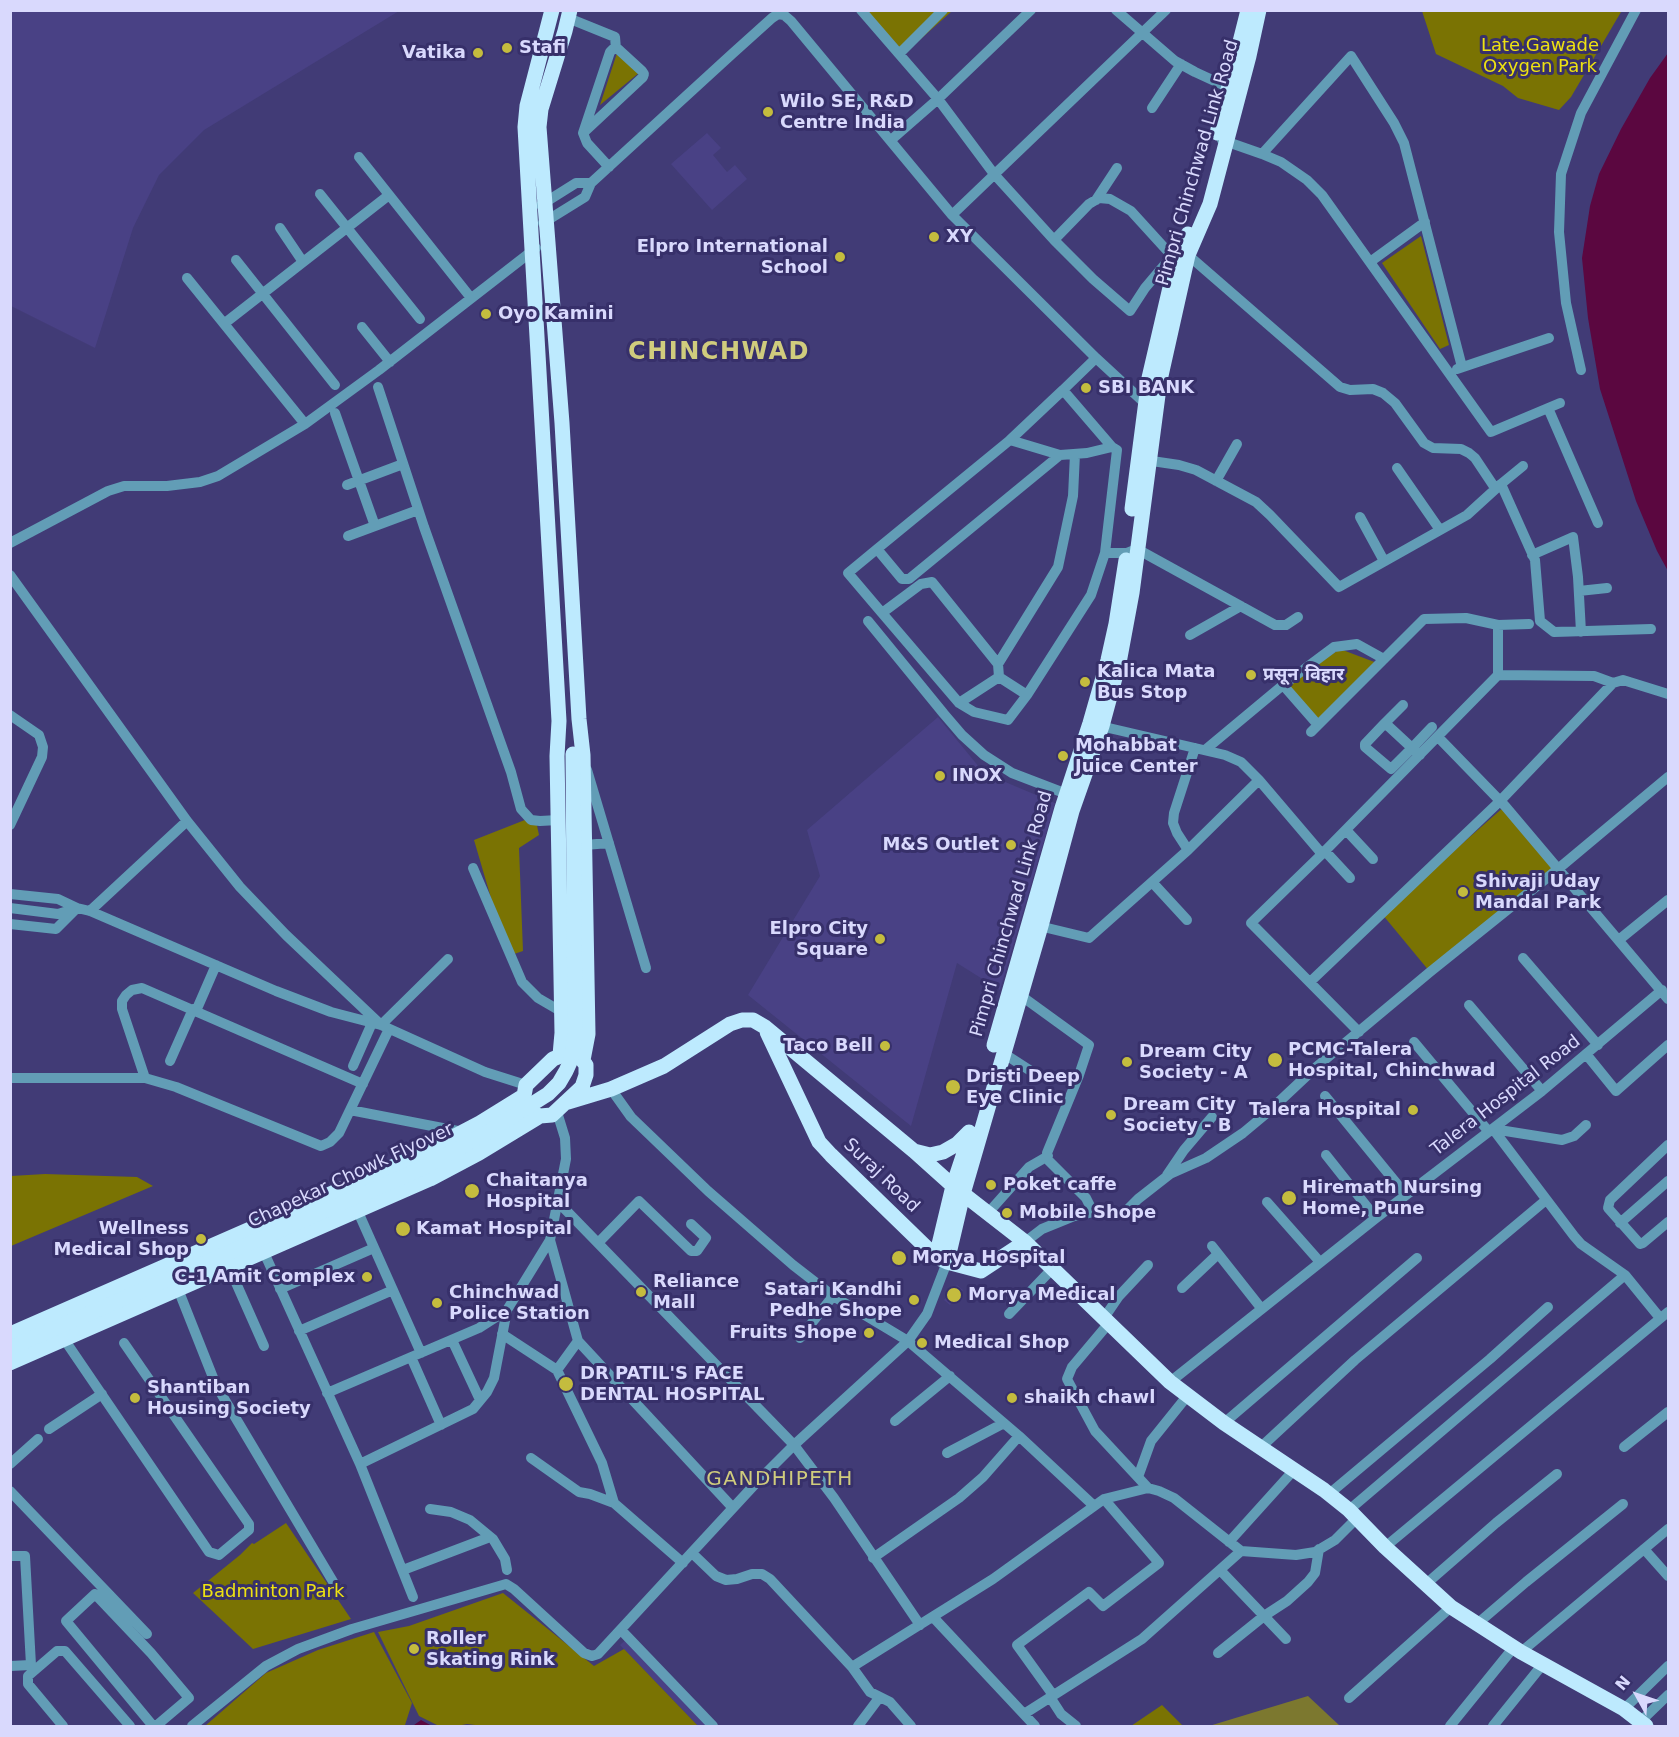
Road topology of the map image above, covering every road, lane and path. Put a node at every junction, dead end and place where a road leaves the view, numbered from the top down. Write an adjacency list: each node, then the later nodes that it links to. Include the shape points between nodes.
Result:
1 (552, 10): 31 (main road, via 527,106)
2 (861, 10): 13 (street)
3 (942, 10): 13 (street)
4 (1031, 10): 16 (street)
5 (1116, 10): 11 (street)
6 (1166, 10): 11 (street)
7 (1248, 10): 15 (main road, Pimpri Chinchwad Link Road)
8 (1259, 10): 15 (main road, Pimpri Chinchwad Link Road)
9 (1634, 11): 55 (street, via 1581,113 1561,174 1559,232 1566,303)
10 (569, 14): 12 (street, via 615,38); 30 (main road, Chapekar Chowk Flyover, via 541,109)
11 (1143, 34): 14 (street); 25 (street)
12 (616, 49): 18 (street, via 610,52); 18 (street, via 642,71 643,77)
13 (899, 54): 16 (street)
14 (1181, 64): 15 (street); 17 (street)
15 (1234, 90): 20 (main road, Pimpri Chinchwad Link Road)
16 (938, 99): 19 (street); 25 (street)
17 (1152, 108)
18 (583, 133): 23 (street)
19 (891, 140): 23 (street, via 791,21 778,14); 32 (street)
20 (1221, 140): 21 (street); 41 (main road, Pimpri Chinchwad Link Road, via 1195,221)
21 (1262, 154): 34 (street, via 1351,56 1404,143); 44 (street, via 1294,170 1322,195)
22 (359, 157): 28 (street)
23 (609, 167): 26 (street)
24 (1117, 168): 29 (street)
25 (994, 174): 32 (street); 39 (street)
26 (591, 183): 30 (street, via 576,183); 33 (street, via 585,197)
27 (320, 194): 35 (street)
28 (389, 195): 35 (street); 47 (street)
29 (1096, 200): 39 (street); 41 (street, via 1110,199 1131,211)
30 (545, 202): 31 (street); 33 (main road, Chapekar Chowk Flyover)
31 (529, 213): 37 (main road)
32 (952, 215): 52 (street)
33 (546, 221): 37 (street); 38 (main road, Chapekar Chowk Flyover)
34 (1425, 222): 44 (street); 54 (street)
35 (348, 227): 43 (street); 48 (street)
36 (280, 228): 43 (street)
37 (530, 230): 40 (main road)
38 (547, 240): 40 (street); 95 (main road, Chapekar Chowk Flyover)
39 (1054, 240): 41 (street, via 1130,311 1145,288)
40 (531, 252): 47 (street); 97 (main road)
41 (1179, 255): 61 (main road, Pimpri Chinchwad Link Road, via 1149,378); 77 (street, via 1340,387 1383,393 1424,443 1469,453)
42 (236, 260): 46 (street)
43 (303, 262): 46 (street)
44 (1370, 262): 56 (street)
45 (187, 278): 49 (street)
46 (263, 293): 49 (street); 57 (street)
47 (471, 298): 53 (street)
48 (420, 319)
49 (225, 323): 64 (street)
50 (362, 327): 53 (street)
51 (1549, 338): 54 (street)
52 (1096, 358): 59 (street); 61 (street)
53 (390, 362): 64 (street)
54 (1462, 367): 56 (street)
55 (1581, 370)
56 (1448, 372): 62 (street, via 1491,432)
57 (335, 385)
58 (378, 387): 71 (street)
59 (1064, 390): 65 (street); 67 (street)
60 (1560, 403): 62 (street)
61 (1151, 407): 70 (main road, Pimpri Chinchwad Link Road)
62 (1548, 408): 80 (street)
63 (335, 413): 75 (street)
64 (305, 424): 84 (street, via 218,476 200,482 124,486 108,491)
65 (1010, 440): 68 (street); 85 (street)
66 (1237, 444): 74 (street)
67 (1112, 447): 69 (street); 87 (street, via 1117,450)
68 (1060, 454): 69 (street); 85 (street, via 909,579 902,579)
69 (1075, 454): 105 (street, via 1072,496 1058,567)
70 (1144, 460): 74 (street, via 1179,465); 86 (main road, Pimpri Chinchwad Link Road)
71 (403, 464): 75 (street); 78 (street)
72 (1523, 466): 77 (street)
73 (1397, 468): 82 (street)
74 (1215, 480): 89 (street, via 1256,502 1339,587)
75 (359, 481): 76 (street); 81 (street)
76 (347, 485)
77 (1498, 486): 82 (street, via 1467,515); 88 (street)
78 (418, 510): 81 (street); 126 (street, via 521,808 531,820)
79 (1359, 517): 89 (street)
80 (1598, 523)
81 (375, 526): 83 (street)
82 (1440, 530): 89 (street)
83 (348, 536)
84 (10, 543)
85 (877, 549): 94 (street, via 848,573)
86 (1132, 551): 87 (street); 93 (street); 117 (main road, Pimpri Chinchwad Link Road, via 1127,626)
87 (1105, 553): 111 (street, via 1091,595)
88 (1532, 555): 92 (street, via 1573,537); 102 (street, via 1540,621 1554,632)
89 (1384, 561)
90 (10, 575): 127 (street)
91 (1607, 588): 92 (street)
92 (1579, 591): 102 (street)
93 (1241, 606): 96 (street, via 1279,626); 103 (street)
94 (882, 612): 105 (street, via 921,584 932,582); 112 (street)
95 (574, 614): 97 (main road); 121 (main road, Chapekar Chowk Flyover)
96 (1298, 617)
97 (552, 619): 115 (main road)
98 (868, 621): 124 (street, via 962,735 984,755 1005,769)
99 (1528, 624): 100 (street)
100 (1498, 625): 104 (street, via 1466,618 1424,619); 106 (street)
101 (1651, 629): 102 (street)
102 (1581, 632)
103 (1190, 635)
104 (1384, 659): 109 (street, via 1357,644 1334,647); 109 (street, via 1315,729)
105 (998, 664): 107 (street)
106 (1498, 675): 108 (street, via 1594,676); 118 (street)
107 (999, 677): 111 (street); 112 (street)
108 (1613, 683): 110 (street, via 1623,681); 125 (street)
109 (1282, 684): 119 (street)
110 (1668, 694)
111 (1027, 695): 112 (street, via 1008,720 974,712)
112 (959, 703)
113 (1403, 705): 116 (street)
114 (10, 716): 128 (street, via 39,735 43,747)
115 (559, 722): 121 (main road, Chapekar Chowk Flyover); 126 (main road)
116 (1385, 723): 120 (street); 120 (street, via 1365,747 1388,768)
117 (1096, 725): 119 (street); 124 (main road, Pimpri Chinchwad Link Road)
118 (1435, 732): 120 (street); 125 (street)
119 (1200, 749): 123 (street, via 1241,762); 132 (street, via 1174,813 1173,823)
120 (1416, 751): 129 (street)
121 (578, 755): 130 (street); 131 (main road); 239 (main road, Chapekar Chowk Flyover, bridge, via 575,1033 571,1060 559,1083 486,1133 425,1167)
122 (1668, 777): 136 (street)
123 (1258, 780): 132 (street); 133 (street)
124 (1071, 796): 146 (main road, Pimpri Chinchwad Link Road)
125 (1500, 801): 136 (street); 152 (street)
126 (558, 820): 157 (main road)
127 (187, 821): 143 (street); 158 (street, via 285,935)
128 (10, 825)
129 (1346, 830): 133 (street); 134 (street)
130 (609, 843): 131 (street); 151 (street)
131 (585, 845): 168 (main road)
132 (1188, 850): 138 (street)
133 (1323, 852): 137 (street); 152 (street, via 1251,922)
134 (1373, 859)
135 (473, 868): 157 (street, via 522,982 538,998)
136 (1558, 869): 147 (street); 160 (street)
137 (1350, 878)
138 (1152, 882): 144 (street); 146 (street, via 1089,938)
139 (10, 894): 142 (street, via 58,899)
140 (1668, 900): 147 (street)
141 (10, 908): 142 (street, via 58,914)
142 (77, 908): 143 (street); 145 (street, via 56,929)
143 (90, 911): 150 (street)
144 (1187, 920)
145 (10, 924)
146 (1035, 925): 154 (main road, Pimpri Chinchwad Link Road); 183 (main road, Pimpri Chinchwad Link Road)
147 (1620, 939): 153 (street)
148 (448, 958): 158 (street)
149 (1523, 958): 162 (street)
150 (216, 965): 156 (street); 158 (street, via 331,1012)
151 (645, 968)
152 (1311, 982): 160 (street)
153 (1665, 994): 162 (street, Talera Hospital Road)
154 (1020, 995): 164 (main road, Pimpri Chinchwad Link Road); 189 (street, via 1089,1045)
155 (1469, 1005): 176 (street)
156 (194, 1010): 167 (street); 172 (street, via 142,988 126,995 122,1009); 173 (street)
157 (562, 1012): 166 (main road)
158 (381, 1026): 169 (street); 173 (street); 175 (street)
159 (765, 1027): 174 (main road, via 753,1020 730,1024 664,1066); 187 (main road); 211 (main road, Suraj Road, via 819,1142)
160 (1359, 1032): 190 (street, via 1243,1132 1206,1158)
161 (1414, 1042): 184 (street)
162 (1598, 1045): 165 (street, Talera Hospital Road)
163 (1668, 1045): 165 (street, via 1616,1091)
164 (1003, 1053): 170 (street); 183 (main road, Pimpri Chinchwad Link Road)
165 (1586, 1054): 176 (street, Talera Hospital Road)
166 (560, 1055): 168 (main road, via 572,1054); 175 (main road)
167 (170, 1061)
168 (585, 1065): 174 (main road); 178 (main road, via 582,1087)
169 (353, 1066)
170 (1037, 1075)
171 (10, 1078): 172 (street)
172 (145, 1078): 179 (street, via 321,1146 339,1132)
173 (363, 1084): 179 (street)
174 (611, 1089): 178 (main road); 222 (street, via 631,1117 708,1191)
175 (524, 1091): 180 (main road, via 525,1108); 185 (main road)
176 (1542, 1091): 184 (street, Talera Hospital Road)
177 (1325, 1096): 194 (street)
178 (562, 1107): 180 (main road, via 552,1115); 196 (street, via 566,1159)
179 (350, 1110): 185 (street)
180 (540, 1116): 198 (main road, via 452,1168)
181 (1212, 1117): 190 (street)
182 (1586, 1125): 184 (street, via 1562,1140)
183 (976, 1130): 187 (main road, via 944,1152 930,1155); 193 (main road, Pimpri Chinchwad Link Road)
184 (1491, 1131): 194 (street, Talera Hospital Road); 195 (street)
185 (463, 1132): 192 (main road)
186 (1668, 1145): 203 (street, via 1610,1200 1608,1208)
187 (914, 1150): 193 (main road)
188 (1326, 1155): 201 (street)
189 (1048, 1156): 199 (street, via 1029,1167); 200 (street, via 1086,1198)
190 (1166, 1178): 200 (street, via 1119,1214)
191 (1668, 1181): 203 (street)
192 (348, 1187): 198 (street); 205 (main road)
193 (958, 1190): 199 (main road); 211 (main road, Pimpri Chinchwad Link Road)
194 (1406, 1195): 201 (street, Talera Hospital Road)
195 (1546, 1200): 217 (street, via 1581,1244); 259 (street, via 1355,1360)
196 (558, 1202): 206 (street); 208 (street)
197 (1267, 1202): 212 (street)
198 (357, 1210): 205 (main road); 209 (street)
199 (988, 1212): 207 (main road)
200 (1093, 1212): 207 (street, via 1042,1229)
201 (1376, 1218): 212 (street, Talera Hospital Road)
202 (1668, 1222): 203 (street, via 1640,1244)
203 (1620, 1223)
204 (691, 1224): 208 (street, via 706,1238 696,1251 639,1201)
205 (259, 1240): 214 (main road); 215 (main road); 220 (street)
206 (550, 1240): 225 (street); 235 (street)
207 (1025, 1242): 211 (main road, Suraj Road, via 981,1271); 216 (main road)
208 (597, 1243): 257 (street)
209 (374, 1248): 220 (street); 221 (street)
210 (1417, 1258): 252 (street)
211 (941, 1259): 236 (street, Pimpri Chinchwad Link Road, via 938,1284 927,1314)
212 (1320, 1262): 224 (street, Talera Hospital Road)
213 (1148, 1265): 228 (street, via 1119,1296)
214 (168, 1266): 219 (street); 230 (main road)
215 (229, 1267): 219 (main road); 238 (street)
216 (1053, 1268): 226 (street); 228 (main road)
217 (1625, 1275): 227 (street); 276 (street)
218 (1182, 1288): 224 (street, via 1215,1250)
219 (178, 1289): 233 (main road); 293 (street, via 216,1385)
220 (280, 1289): 229 (street)
221 (393, 1290): 229 (street); 240 (street)
222 (833, 1296): 232 (street); 236 (street)
223 (1548, 1307): 269 (street)
224 (1261, 1308): 244 (street, Talera Hospital Road)
225 (507, 1310): 231 (street); 234 (street)
226 (1009, 1314)
227 (1664, 1315): 280 (street)
228 (1107, 1321): 244 (main road); 266 (street, via 1067,1379 1095,1431)
229 (299, 1331): 245 (street)
230 (10, 1334)
231 (502, 1334): 242 (street); 248 (street, via 494,1378)
232 (800, 1338)
233 (64, 1339): 241 (main road); 246 (street)
234 (452, 1340): 240 (street); 248 (street)
235 (578, 1341): 242 (street); 274 (street)
236 (908, 1341): 243 (street); 257 (street, Pimpri Chinchwad Link Road)
237 (124, 1343): 246 (street, via 249,1524 249,1530 219,1555 209,1552)
238 (264, 1346)
239 (10, 1348)
240 (416, 1355): 245 (street); 253 (street)
241 (10, 1363)
242 (558, 1370): 271 (street, via 602,1463)
243 (950, 1376): 250 (street); 251 (street)
244 (1170, 1382): 247 (main road)
245 (327, 1393): 263 (street)
246 (102, 1394): 254 (street)
247 (1188, 1395): 252 (main road); 266 (street, via 1151,1441)
248 (480, 1400): 253 (street, via 473,1409)
249 (1668, 1412): 258 (street)
250 (895, 1422)
251 (1004, 1423): 255 (street); 260 (street)
252 (1224, 1423): 259 (main road)
253 (441, 1425): 263 (street)
254 (49, 1429)
255 (1019, 1436): 273 (street); 286 (street, via 959,1498)
256 (38, 1439): 262 (street)
257 (794, 1445): 274 (street, Pimpri Chinchwad Link Road); 286 (street)
258 (1624, 1447)
259 (1260, 1448): 264 (main road)
260 (947, 1453)
261 (531, 1458): 271 (street, via 579,1492)
262 (10, 1464)
263 (360, 1464): 288 (street)
264 (1294, 1470): 269 (main road); 279 (street)
265 (1557, 1474): 292 (street)
266 (1138, 1477): 267 (street)
267 (1148, 1488): 270 (street); 279 (street, via 1174,1498)
268 (10, 1491): 301 (street)
269 (1329, 1494): 276 (main road)
270 (1104, 1498): 273 (street); 310 (street, via 1159,1563 1103,1606 1089,1592 1017,1645)
271 (614, 1503): 287 (street)
272 (1623, 1504): 298 (street)
273 (1093, 1505): 297 (street, via 1002,1573)
274 (733, 1508): 284 (street, Pimpri Chinchwad Link Road)
275 (430, 1509): 278 (street, via 470,1520)
276 (1353, 1514): 280 (main road); 282 (street, via 1335,1540)
277 (1668, 1529): 281 (street)
278 (490, 1537): 288 (street); 289 (street, via 505,1559)
279 (1230, 1542): 283 (street)
280 (1385, 1547): 292 (main road)
281 (1644, 1549): 291 (street); 303 (street)
282 (1319, 1550): 283 (street, via 1296,1555); 296 (street, via 1315,1573 1308,1582)
283 (1241, 1551): 290 (street)
284 (692, 1553): 287 (street, Pimpri Chinchwad Link Road); 308 (street, via 716,1576 726,1580 752,1574 770,1579)
285 (10, 1556): 306 (street, via 25,1556 31,1665)
286 (873, 1558): 299 (street)
287 (683, 1563): 300 (street, Pimpri Chinchwad Link Road)
288 (403, 1570): 294 (street)
289 (507, 1570)
290 (1220, 1570): 296 (street); 310 (street, via 1142,1639)
291 (1668, 1576)
292 (1426, 1584): 295 (main road)
293 (338, 1590)
294 (413, 1597)
295 (1451, 1606): 298 (main road); 312 (street)
296 (1264, 1616): 302 (street); 304 (street)
297 (933, 1617): 299 (street); 314 (street)
298 (1477, 1624): 303 (main road)
299 (920, 1625): 308 (street)
300 (621, 1630): 319 (street, Pimpri Chinchwad Link Road, via 598,1654 588,1655 506,1584 298,1649 266,1666); 320 (street)
301 (147, 1634)
302 (1286, 1639)
303 (1518, 1649): 305 (main road); 325 (street)
304 (1218, 1653)
305 (1543, 1664): 313 (main road); 326 (street)
306 (10, 1666)
307 (1668, 1666): 313 (street)
308 (852, 1667): 311 (street)
309 (1668, 1695): 315 (street)
310 (1052, 1696): 314 (street); 324 (street, via 1061,1714)
311 (879, 1698): 321 (street); 322 (street, via 890,1702)
312 (1349, 1698)
313 (1624, 1709): 315 (main road)
314 (1024, 1714): 323 (street)
315 (1643, 1724)
316 (63, 1726): 317 (street, via 28,1684 28,1676 57,1651 65,1651)
317 (130, 1726)
318 (154, 1726): 318 (street, via 66,1621 95,1594 189,1698)
319 (192, 1726)
320 (713, 1726)
321 (858, 1726)
322 (911, 1726)
323 (1035, 1726)
324 (1076, 1726)
325 (1450, 1726)
326 (1494, 1726)

